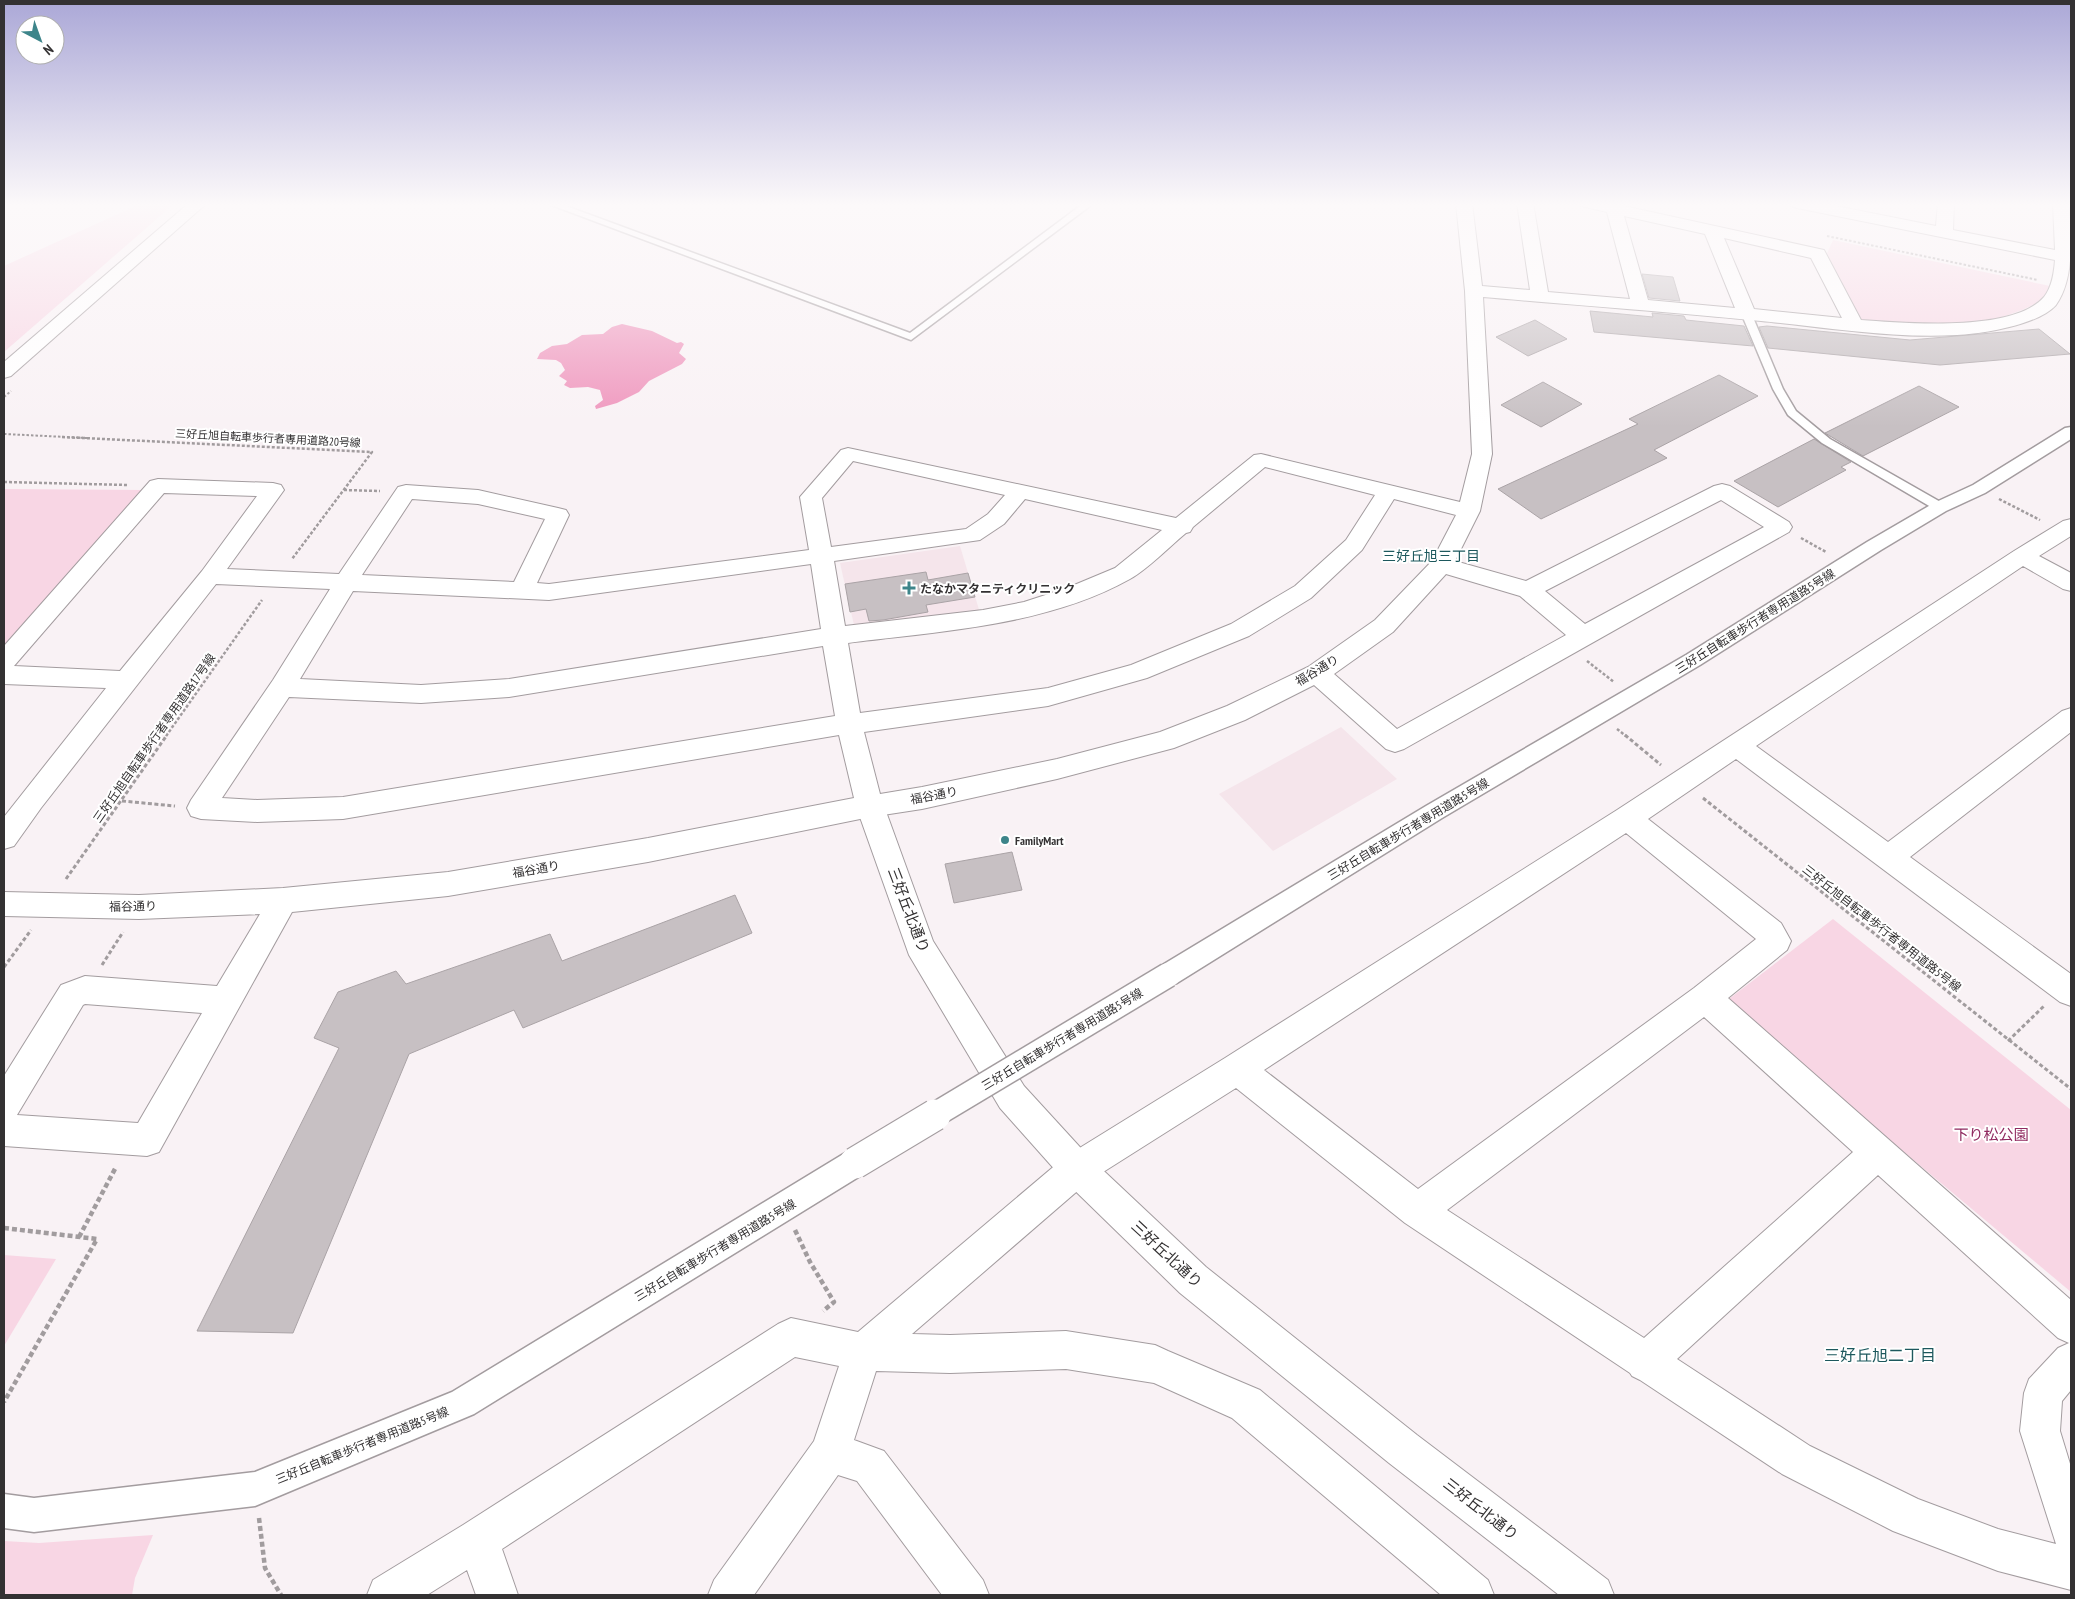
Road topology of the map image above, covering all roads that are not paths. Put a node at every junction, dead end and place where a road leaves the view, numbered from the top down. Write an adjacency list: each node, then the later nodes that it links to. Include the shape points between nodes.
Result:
1 (113, 278): 16 (street)
2 (751, 278): 3 (lane, via 911,337)
3 (990, 278)
4 (1472, 278): 10 (street, 福谷通り)
5 (1537, 278): 12 (street)
6 (1633, 278): 13 (street)
7 (1732, 278): 14 (street)
8 (1830, 278): 15 (street)
9 (2062, 278): 11 (street)
10 (1474, 291): 12 (street); 21 (street, 福谷通り, via 1482,454)
11 (2062, 291): 15 (street, via 2021,317 1966,328 1946,330)
12 (1540, 297): 13 (street)
13 (1641, 306): 14 (street)
14 (1747, 314): 15 (street); 20 (lane, via 1778,389 1792,413 1826,441)
15 (1854, 324)
16 (4, 372)
17 (2071, 432): 20 (street, 三好丘自転車歩行者専用道路5号線, via 1978,489)
18 (1388, 491): 21 (street); 22 (street, via 1261,460); 40 (street, via 1354,545 1303,592 1240,630 1138,672 1048,697)
19 (1019, 492): 22 (street); 24 (street, via 996,519 972,535); 24 (street, 三好丘北通り, via 848,454 811,498)
20 (1940, 507): 64 (street, 三好丘自転車歩行者専用道路5号線, bridge, via 463,1404 255,1489 34,1515)
21 (1468, 511): 26 (street, 福谷通り)
22 (1182, 527): 32 (street, via 1123,573 1027,610)
23 (2066, 529): 25 (street)
24 (822, 554): 30 (street, via 566,590); 32 (street, 三好丘北通り)
25 (2022, 556): 29 (street); 41 (street)
26 (1441, 565): 31 (street); 35 (street, 福谷通り, via 1384,626)
27 (210, 576): 28 (street); 34 (street, via 274,490 158,486); 37 (street)
28 (346, 582): 30 (street); 30 (street, via 406,492 478,497 558,515); 38 (street)
29 (2071, 583)
30 (522, 590)
31 (1528, 590): 33 (street); 33 (street, via 1722,492 1782,527)
32 (833, 636): 38 (street, via 509,688 421,694); 40 (street, 三好丘北通り)
33 (1574, 641): 35 (street, via 1395,742)
34 (4, 662)
35 (1317, 673): 44 (street, 福谷通り, via 1236,713 1164,741 1057,769)
36 (4, 675): 37 (street)
37 (127, 680): 43 (street)
38 (282, 687): 40 (street, via 201,808 257,811 343,808)
39 (2071, 718): 47 (street)
40 (848, 724): 44 (street, 三好丘北通り)
41 (1737, 746): 45 (street); 47 (street)
42 (4, 799): 43 (street)
43 (31, 800): 46 (street)
44 (870, 806): 48 (street, 福谷通り, via 648,850 448,884); 57 (street, 三好丘北通り, via 920,946 1012,1097)
45 (1627, 818): 51 (street, via 1770,932 1776,941); 53 (street)
46 (4, 838)
47 (1889, 857): 50 (street)
48 (283, 900): 49 (street, 福谷通り, via 139,907); 52 (street)
49 (4, 904)
50 (2069, 987)
51 (1705, 998): 56 (street); 58 (street)
52 (224, 1002): 54 (street, via 85,990 72,995); 55 (street, via 147,1140)
53 (1237, 1069): 57 (street); 58 (street)
54 (4, 1106)
55 (4, 1130)
56 (1878, 1153): 59 (street); 62 (street)
57 (1077, 1168): 60 (street); 73 (street, 三好丘北通り, via 1193,1280)
58 (1417, 1211): 62 (street)
59 (2071, 1325)
60 (863, 1352): 63 (street); 66 (street, via 791,1337); 72 (street, via 950,1354 1066,1350 1155,1364 1246,1404)
61 (2071, 1361): 65 (street, via 2043,1393 2040,1431)
62 (1645, 1362): 67 (street, via 1796,1460 1908,1516 1998,1550)
63 (830, 1452): 70 (street); 71 (street, via 870,1465)
64 (4, 1511)
65 (2071, 1530)
66 (478, 1540): 68 (street); 69 (street)
67 (2071, 1569)
68 (388, 1595)
69 (497, 1595)
70 (730, 1595)
71 (968, 1595)
72 (1473, 1595)
73 (1593, 1595)

